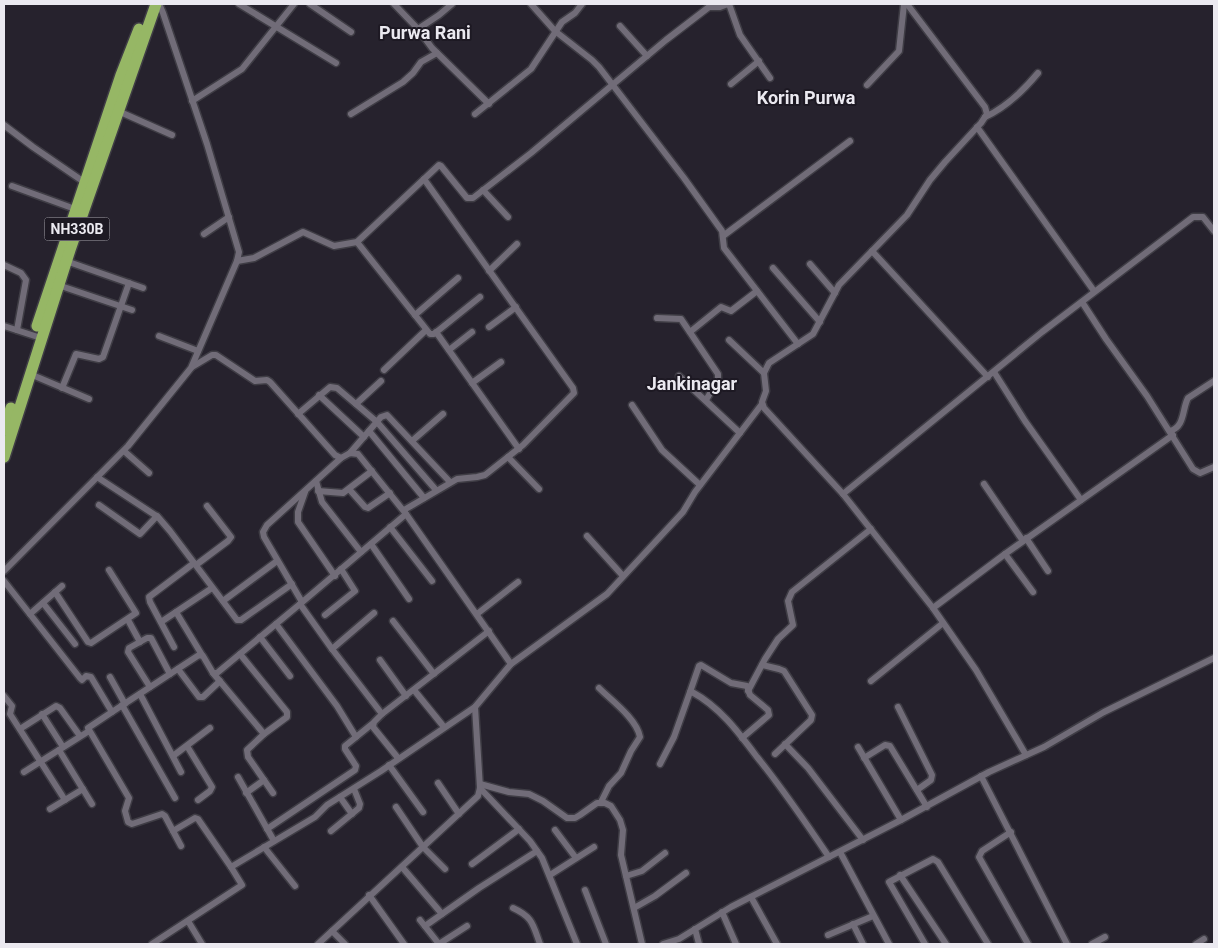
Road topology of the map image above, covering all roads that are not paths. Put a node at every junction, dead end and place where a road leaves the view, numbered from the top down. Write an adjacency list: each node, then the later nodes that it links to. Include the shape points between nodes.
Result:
1 (149, 4): 37 (highway, NH330B, via 121,75)
2 (156, 4): 26 (street, via 164,13); 28 (highway, NH330B)
3 (239, 4): 13 (street)
4 (294, 4): 13 (street)
5 (310, 4): 16 (street)
6 (394, 4): 14 (street)
7 (452, 4): 14 (street)
8 (531, 4): 15 (street)
9 (582, 4): 15 (street)
10 (728, 4): 18 (street, via 709,8); 19 (street, via 740,35)
11 (906, 4): 25 (street, via 899,51); 31 (street, via 985,107)
12 (620, 26): 18 (street)
13 (276, 28): 20 (street); 26 (street, via 242,69)
14 (418, 29): 17 (street)
15 (556, 31): 23 (street, via 592,60); 27 (street, via 531,69)
16 (351, 32)
17 (436, 53): 27 (street); 29 (street, via 421,62 403,82)
18 (647, 56): 23 (street)
19 (759, 61): 22 (street); 24 (street)
20 (336, 63)
21 (1038, 73): 31 (street, via 1007,105)
22 (770, 78)
23 (613, 84): 39 (street); 45 (street)
24 (730, 84)
25 (867, 86)
26 (192, 101): 41 (street)
27 (489, 104): 30 (street)
28 (118, 111): 34 (street); 37 (highway, NH330B)
29 (351, 114)
30 (476, 114)
31 (985, 117): 33 (street)
32 (4, 125): 37 (street)
33 (977, 128): 48 (street, via 937,172 907,215); 60 (street)
34 (172, 134)
35 (850, 141): 45 (street)
36 (424, 179): 39 (street, via 439,165 468,198); 46 (street); 54 (street)
37 (88, 185): 40 (highway, NH330B); 49 (highway, NH330B)
38 (12, 186): 40 (street)
39 (483, 190): 42 (street)
40 (75, 209): 77 (highway, NH330B)
41 (229, 217): 44 (street); 50 (street, via 239,252)
42 (508, 217)
43 (1214, 231): 60 (street, via 1203,217 1194,217)
44 (204, 234)
45 (723, 236): 59 (street, via 724,248)
46 (356, 242): 50 (street, via 334,246 303,232 254,258); 67 (street)
47 (517, 244): 54 (street)
48 (872, 251): 61 (street); 90 (street)
49 (66, 261): 56 (street); 57 (highway, NH330B)
50 (237, 261): 82 (street)
51 (810, 264): 61 (street)
52 (4, 265): 72 (street, via 21,273 26,280)
53 (773, 268): 69 (street)
54 (489, 270): 65 (street)
55 (458, 278): 67 (street)
56 (130, 283): 58 (street); 64 (street)
57 (58, 285): 64 (street); 77 (highway, NH330B)
58 (143, 288)
59 (757, 291): 76 (street, via 731,312 721,307); 80 (street)
60 (1094, 291): 63 (street)
61 (835, 293): 69 (street)
62 (480, 297): 74 (street)
63 (1082, 302): 86 (street); 108 (street)
64 (122, 306): 66 (street); 94 (street, via 103,357 76,354)
65 (516, 308): 71 (street); 111 (street, via 574,390 573,396)
66 (132, 310)
67 (415, 316): 73 (street)
68 (657, 318): 76 (street, via 681,320)
69 (820, 322): 80 (street, via 813,334)
70 (4, 326): 72 (street)
71 (489, 328)
72 (17, 330): 77 (street)
73 (426, 330): 74 (street, via 432,334); 85 (street)
74 (436, 332): 81 (street)
75 (472, 332): 81 (street)
76 (690, 332): 97 (street, via 718,374 718,380)
77 (38, 336): 88 (highway, NH330B); 101 (highway, NH330B)
78 (159, 336): 82 (street)
79 (729, 340): 87 (street)
80 (798, 344): 87 (street, via 769,363)
81 (449, 350): 93 (street)
82 (198, 351): 84 (street)
83 (501, 362): 93 (street)
84 (191, 368): 102 (street, via 216,355 255,381 270,382); 112 (street)
85 (384, 370)
86 (994, 372): 90 (street); 133 (street)
87 (764, 373): 99 (street, via 766,390)
88 (30, 374): 94 (street); 114 (highway, NH330B)
89 (679, 376): 97 (street)
90 (988, 377): 131 (street)
91 (381, 381): 98 (street)
92 (1214, 381): 108 (street, via 1188,398 1180,423)
93 (472, 383): 111 (street)
94 (62, 388): 96 (street)
95 (320, 395): 98 (street, via 334,387); 102 (street); 109 (street)
96 (88, 399)
97 (706, 400): 107 (street)
98 (356, 404): 104 (street)
99 (762, 404): 107 (street); 131 (street)
100 (632, 405): 124 (street, via 662,450)
101 (8, 406): 105 (highway, NH330B)
102 (298, 414): 116 (street, via 335,456)
103 (443, 414): 110 (street)
104 (377, 422): 106 (street); 110 (street, via 384,415 390,417); 128 (street)
105 (4, 430)
106 (369, 431): 109 (street); 132 (street)
107 (740, 433): 124 (street)
108 (1171, 433): 117 (street, via 1195,471 1203,473); 133 (street)
109 (364, 437): 113 (street)
110 (412, 441): 122 (street)
111 (518, 449): 115 (street)
112 (124, 450): 119 (street); 120 (street)
113 (350, 453): 116 (street); 118 (street, via 358,454)
114 (4, 457)
115 (508, 457): 122 (street, via 482,477 462,477); 125 (street)
116 (341, 458): 121 (street)
117 (1214, 468)
118 (372, 472): 127 (street); 130 (street)
119 (149, 473)
120 (97, 477): 137 (street); 149 (street)
121 (316, 481): 126 (street); 129 (street)
122 (450, 482): 128 (street)
123 (984, 484): 141 (street)
124 (700, 485): 152 (street, via 683,512)
125 (538, 489)
126 (306, 490): 145 (street, via 263,532); 151 (street, via 298,522)
127 (349, 490): 129 (street, via 340,494); 130 (street, via 368,508)
128 (436, 490): 132 (street)
129 (318, 491): 143 (street, via 322,502)
130 (390, 493): 136 (street)
131 (843, 494): 139 (street)
132 (424, 498): 136 (street)
133 (1080, 500): 141 (street)
134 (99, 505): 137 (street, via 140,534)
135 (207, 506): 146 (street, via 231,536)
136 (405, 512): 138 (street); 169 (street)
137 (156, 516): 146 (street)
138 (390, 527): 142 (street); 153 (street)
139 (871, 529): 165 (street); 187 (street, via 792,592 788,601 794,625 778,639)
140 (587, 536): 152 (street)
141 (1024, 540): 144 (street); 150 (street)
142 (371, 544): 143 (street); 161 (street)
143 (361, 552): 147 (street)
144 (1005, 554): 160 (street); 165 (street)
145 (277, 561): 156 (street); 162 (street)
146 (195, 564): 158 (street); 173 (street, via 149,597)
147 (341, 569): 151 (street); 170 (street, via 355,591)
148 (109, 570): 171 (street, via 136,611)
149 (4, 571)
150 (1048, 571)
151 (335, 576): 164 (street)
152 (623, 576): 186 (street, via 600,600)
153 (432, 581)
154 (4, 582): 168 (street)
155 (518, 582): 169 (street)
156 (292, 584): 162 (street, via 239,621); 164 (street)
157 (62, 586): 159 (street)
158 (212, 588): 162 (street); 166 (street)
159 (55, 592): 163 (street); 171 (street, via 89,643)
160 (1033, 592)
161 (409, 599)
162 (223, 602)
163 (43, 603): 168 (street); 179 (street)
164 (301, 603): 175 (street); 181 (street)
165 (933, 608): 174 (street)
166 (176, 612): 173 (street); 182 (street)
167 (374, 613): 181 (street)
168 (30, 614): 207 (street, via 80,678 91,677)
169 (477, 614): 176 (street)
170 (325, 615)
171 (128, 620): 178 (street)
172 (393, 621): 191 (street)
173 (161, 622): 180 (street)
174 (944, 623): 195 (street); 224 (street)
175 (276, 624): 177 (street); 217 (street, via 338,706)
176 (489, 631): 186 (street); 191 (street)
177 (260, 637): 183 (street); 192 (street)
178 (140, 642): 190 (street, via 149,638 153,640); 196 (street, via 128,652)
179 (75, 644)
180 (174, 647)
181 (332, 649): 209 (street)
182 (202, 654): 188 (street); 189 (street)
183 (240, 654): 189 (street); 215 (street, via 287,712 286,717)
184 (1214, 658): 224 (street)
185 (380, 660): 203 (street)
186 (511, 664): 205 (street)
187 (762, 665): 199 (street); 219 (street, via 783,670 812,715 811,720)
188 (178, 669): 190 (street); 194 (street, via 199,697)
189 (214, 673): 194 (street)
190 (170, 674): 196 (street)
191 (434, 674): 198 (street)
192 (290, 676)
193 (110, 677): 204 (street)
194 (220, 681): 215 (street)
195 (871, 681)
196 (150, 688): 201 (street)
197 (599, 688): 247 (street, via 632,721 640,737 621,774 609,786)
198 (414, 690): 203 (street); 211 (street)
199 (748, 691): 200 (street, via 745,685 731,682 701,665); 218 (street, via 769,714)
200 (690, 692): 218 (street, via 718,711); 229 (street, via 674,737)
201 (140, 694): 204 (street); 225 (street)
202 (4, 696): 212 (street, via 12,706 10,714)
203 (406, 696): 209 (street)
204 (124, 705): 207 (street); 244 (street)
205 (475, 707): 211 (street); 237 (street)
206 (898, 707): 240 (street, via 932,775 931,780)
207 (112, 712): 214 (street, via 90,726)
208 (42, 714): 212 (street); 216 (street, via 58,707); 222 (street)
209 (382, 714): 210 (street)
210 (372, 724): 217 (street); 226 (street)
211 (444, 727): 226 (street)
212 (20, 728): 228 (street)
213 (210, 728): 220 (street)
214 (89, 730): 216 (street); 259 (street, via 129,798 125,811 128,822 132,824 162,814)
215 (264, 734): 235 (street, via 248,748 247,754)
216 (80, 736): 222 (street)
217 (356, 737): 256 (street, via 345,749 356,766 355,770)
218 (742, 738): 271 (street, via 798,810)
219 (785, 744): 223 (street); 262 (street, via 808,768)
220 (187, 746): 225 (street); 246 (street, via 212,787)
221 (858, 747): 227 (street)
222 (61, 749): 228 (street); 239 (street)
223 (775, 754)
224 (1026, 755): 233 (street)
225 (173, 756): 232 (street)
226 (398, 758): 230 (street)
227 (864, 758): 240 (street, via 885,745 890,746); 255 (street)
228 (41, 761): 231 (street); 245 (street)
229 (660, 764)
230 (390, 765): 238 (street); 252 (street)
231 (24, 772)
232 (181, 772)
233 (981, 776): 249 (street); 261 (street)
234 (238, 778): 241 (street)
235 (264, 780): 241 (street); 242 (street)
236 (438, 783): 254 (street)
237 (480, 786): 247 (street, via 529,794 567,818 580,816); 254 (street, via 475,799); 257 (street)
238 (354, 788): 243 (street); 253 (street, via 360,806)
239 (83, 789): 245 (street); 248 (street)
240 (917, 790): 249 (street)
241 (246, 793): 256 (street)
242 (273, 793)
243 (340, 797): 253 (street); 263 (street)
244 (176, 798)
245 (65, 800): 251 (street)
246 (198, 800)
247 (601, 802): 280 (street, via 611,806 620,820 623,835 621,855)
248 (92, 804)
249 (927, 806): 255 (street)
250 (396, 807): 266 (street)
251 (50, 809)
252 (423, 812)
253 (352, 814): 260 (street)
254 (459, 814): 266 (street)
255 (901, 820): 262 (street)
256 (267, 828): 263 (street)
257 (519, 829): 268 (street); 273 (street)
258 (555, 830): 272 (street)
259 (173, 831): 264 (street); 274 (street, via 197,818)
260 (331, 831)
261 (1010, 832): 319 (street, via 979,857); 320 (street)
262 (862, 840): 270 (street)
263 (274, 842): 265 (street)
264 (181, 846)
265 (264, 847): 274 (street); 281 (street)
266 (423, 847): 275 (street); 276 (street)
267 (594, 847): 272 (street)
268 (538, 851): 278 (street); 288 (street)
269 (665, 852): 280 (street, via 642,871)
270 (840, 852): 271 (street); 289 (street)
271 (829, 857): 284 (street)
272 (576, 858): 278 (street)
273 (472, 864)
274 (231, 867): 290 (street, via 241,883 240,887)
275 (402, 867): 283 (street); 288 (street)
276 (445, 869)
277 (686, 873): 286 (street)
278 (550, 875): 307 (street)
279 (900, 875): 316 (street, via 889,884); 317 (street); 318 (street, via 932,859 938,862)
280 (626, 876): 286 (street)
281 (295, 886)
282 (585, 890): 308 (street)
283 (369, 895): 296 (street); 305 (street)
284 (751, 897): 287 (street); 313 (street)
285 (513, 908): 306 (street, via 530,918)
286 (634, 908): 309 (street)
287 (722, 912): 295 (street); 312 (street)
288 (442, 914): 293 (street)
289 (873, 916): 292 (street); 315 (street)
290 (188, 920): 301 (street); 302 (street)
291 (420, 920): 293 (street)
292 (853, 924): 297 (street); 314 (street)
293 (425, 926): 300 (street)
294 (467, 926): 300 (street)
295 (695, 929): 310 (street); 311 (street)
296 (332, 931): 303 (street); 304 (street)
297 (828, 935)
298 (1105, 937): 321 (street)
299 (1204, 939): 322 (street)
300 (436, 943)
301 (152, 944)
302 (202, 944)
303 (318, 944)
304 (345, 944)
305 (404, 944)
306 (540, 944)
307 (577, 944)
308 (606, 944)
309 (642, 944)
310 (663, 944)
311 (699, 944)
312 (736, 944)
313 (777, 944)
314 (863, 944)
315 (889, 944)
316 (925, 944)
317 (946, 944)
318 (988, 944)
319 (1028, 944)
320 (1067, 944)
321 (1092, 944)
322 (1196, 944)

